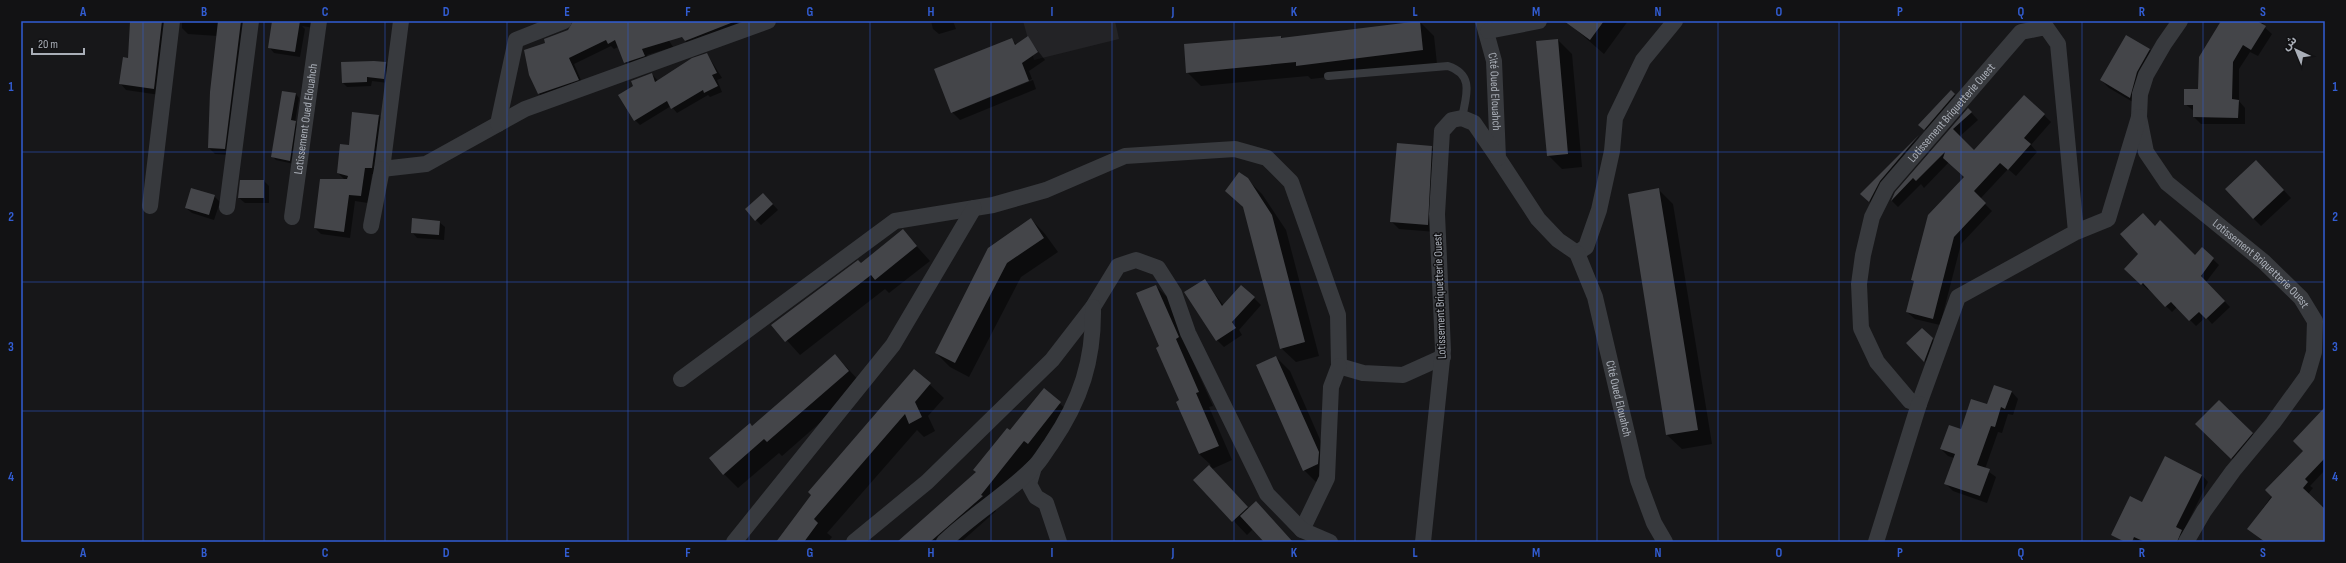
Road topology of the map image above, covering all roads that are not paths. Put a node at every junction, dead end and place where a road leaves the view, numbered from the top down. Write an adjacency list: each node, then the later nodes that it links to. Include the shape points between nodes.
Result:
1 (172, 21): 17 (street)
2 (251, 21): 18 (street)
3 (319, 21): 20 (street, Lotissement Oued Elouahch)
4 (401, 21): 16 (street)
5 (564, 21): 14 (street, via 516,40)
6 (768, 21): 14 (street, via 525,109)
7 (1539, 21): 10 (street)
8 (1675, 21): 23 (street, via 1643,60 1615,118 1612,151 1599,210 1586,247)
9 (2180, 21): 12 (street, Lotissement Briquetterie Ouest, via 2146,75 2140,94)
10 (1486, 26): 15 (street, Cité Oued Elouahch, via 1496,83)
11 (1328, 76): 13 (lane, via 1448,66 1458,69 1465,78 1467,87)
12 (2139, 117): 22 (street, Lotissement Briquetterie Ouest, via 2108,219); 39 (street, Lotissement Briquetterie Ouest, via 2146,152 2167,183 2264,262 2301,298 2315,321 2314,352 2307,376 2273,423 2232,471)
13 (1462, 118): 15 (street, via 1474,124); 25 (street, Lotissement Briquetterie Ouest, via 1452,120 1442,131 1436,214)
14 (498, 124): 16 (street, via 426,164)
15 (1498, 158): 23 (street, via 1538,219 1558,240)
16 (382, 169): 21 (street)
17 (150, 206)
18 (227, 207)
19 (974, 208): 26 (street, via 1046,190 1125,156 1235,149 1267,158 1291,182 1338,315); 27 (street, via 895,221); 31 (street, via 894,345)
20 (292, 217)
21 (371, 226)
22 (2076, 232): 28 (street, Lotissement Briquetterie Ouest, via 1958,297); 28 (street, Lotissement Briquetterie Ouest, via 2058,44 2046,27 2021,32 1887,187 1872,217 1859,284 1861,328 1878,362 1910,401)
23 (1577, 253): 37 (street, Cité Oued Elouahch, via 1595,297 1638,480 1654,523)
24 (1093, 307): 29 (street, via 1094,331 1089,364 1078,397 1062,428); 30 (street, via 1118,266 1136,260 1158,268 1174,293 1188,333 1267,494); 32 (street, via 1052,360 927,482)
25 (1443, 357): 26 (street, via 1403,374 1363,373); 36 (street, Lotissement Briquetterie Ouest)
26 (1339, 366): 30 (street, via 1331,387 1327,478)
27 (681, 379)
28 (1919, 404): 38 (street, Lotissement Briquetterie Ouest)
29 (1034, 468): 33 (street); 34 (street, via 1029,484 1036,497 1046,503)
30 (1302, 530): 35 (street)
31 (734, 542)
32 (854, 542)
33 (944, 542)
34 (1059, 542)
35 (1330, 542)
36 (1423, 542)
37 (1665, 542)
38 (1876, 542)
39 (2186, 542)

